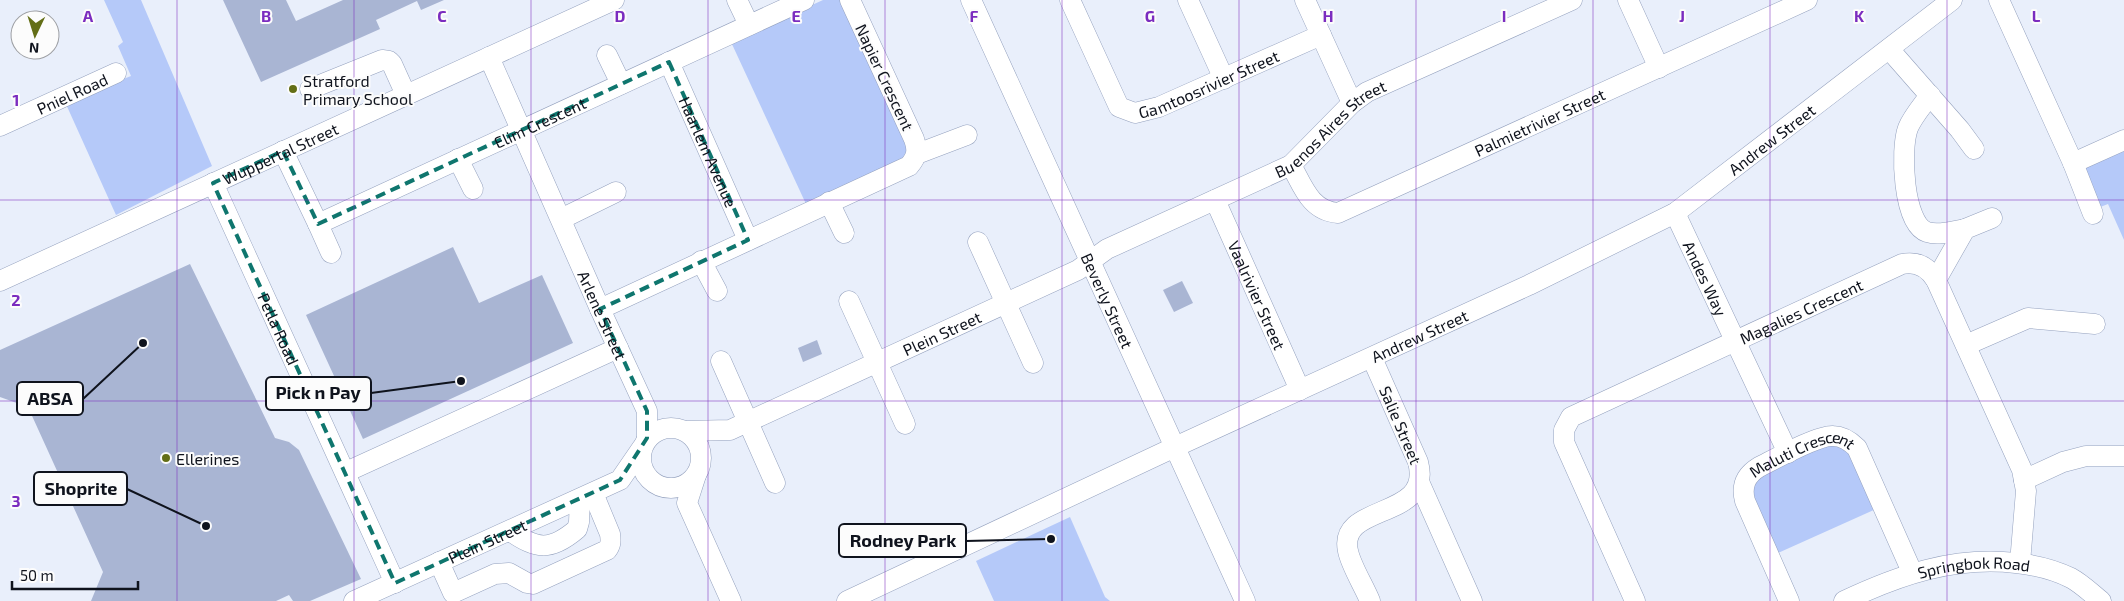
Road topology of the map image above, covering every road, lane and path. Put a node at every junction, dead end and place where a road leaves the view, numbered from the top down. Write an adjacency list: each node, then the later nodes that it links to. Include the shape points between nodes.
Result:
1 (614, 0): 18 (street, Wuppertal Street)
2 (737, 0): 14 (street)
3 (804, 0): 14 (street, Elim Crescent)
4 (850, 0): 34 (street, Napier Crescent, via 914,138)
5 (971, 0): 54 (street, Beverly Street)
6 (1070, 0): 22 (street, Gamtoosrivier Street, via 1119,107 1135,113 1151,109)
7 (1188, 0): 22 (street)
8 (1305, 0): 15 (street)
9 (1572, 0): 27 (street, Buenos Aires Street, via 1367,92)
10 (1628, 0): 20 (street)
11 (1806, 0): 20 (street, Palmietrivier Street)
12 (1952, 0): 16 (street, Andrew Street)
13 (1999, 0): 36 (street)
14 (749, 25): 19 (street, Elim Crescent)
15 (1321, 35): 22 (street, Gamtoosrivier Street); 27 (street)
16 (1889, 50): 26 (street); 43 (street, Andrew Street)
17 (607, 55): 23 (street)
18 (489, 57): 25 (street, Wuppertal Street); 29 (street, Arlene Street)
19 (669, 62): 23 (street, Elim Crescent); 50 (street, Haarlem Avenue)
20 (1659, 68): 37 (street, Palmietrivier Street, via 1338,213 1318,208)
21 (116, 73): 28 (street, Pniel Road)
22 (1224, 79)
23 (621, 84): 29 (street, Elim Crescent)
24 (310, 89): 25 (street, via 382,60 392,64)
25 (406, 95): 33 (street, Wuppertal Street)
26 (1930, 95): 32 (street); 48 (street, via 1908,128 1905,140 1905,178 1913,217 1918,228 1927,232 1936,234)
27 (1352, 103): 37 (street, Buenos Aires Street)
28 (0, 126)
29 (521, 131): 35 (street, Elim Crescent); 46 (street, Arlene Street)
30 (967, 136): 34 (street)
31 (2124, 140): 36 (street)
32 (1974, 149)
33 (283, 151): 38 (street, Wuppertal Street); 47 (street)
34 (917, 154): 42 (street, via 909,166)
35 (458, 159): 39 (street); 47 (street, Elim Crescent)
36 (2073, 163): 44 (street)
37 (1290, 164): 41 (street, Buenos Aires Street)
38 (213, 183): 56 (street, Wuppertal Street); 79 (street, Pella Road)
39 (473, 189)
40 (616, 192): 46 (street)
41 (1215, 200): 54 (street, Buenos Aires Street, via 1107,249); 69 (street, Vaalrivier Street)
42 (828, 202): 49 (street); 50 (street)
43 (1675, 213): 62 (street, Andes Way); 65 (street, Andrew Street, via 1538,282)
44 (2093, 214)
45 (1992, 218): 48 (street)
46 (560, 220): 60 (street, Arlene Street)
47 (318, 224): 52 (street)
48 (1965, 229): 55 (street)
49 (844, 233)
50 (748, 240): 53 (street)
51 (978, 242): 59 (street)
52 (331, 253)
53 (701, 261): 57 (street); 60 (street)
54 (1091, 261): 59 (street, Plein Street); 75 (street, Beverly Street)
55 (1936, 280): 62 (street, Magalies Crescent, via 1921,265 1902,264); 63 (street, Magalies Crescent)
56 (0, 281)
57 (717, 292)
58 (849, 301): 67 (street)
59 (1006, 303): 67 (street, Plein Street); 68 (street)
60 (600, 309): 64 (street, Arlene Street)
61 (2095, 324): 63 (street, via 2028,318)
62 (1736, 340): 76 (street, Andes Way); 99 (street, Magalies Crescent, via 1577,412 1566,423 1563,436 1566,448)
63 (1966, 345): 81 (street, Magalies Crescent)
64 (618, 348): 70 (street, Arlene Street); 79 (street)
65 (1372, 358): 69 (street, Andrew Street); 84 (street, Salie Street, via 1418,462)
66 (721, 361): 72 (street)
67 (877, 363): 71 (street); 72 (street, Plein Street)
68 (1033, 363)
69 (1300, 390): 75 (street, Andrew Street)
70 (647, 411): 73 (street); 74 (street, Arlene Street)
71 (904, 424)
72 (739, 426): 73 (street, Plein Street); 78 (street, Plein Street, via 713,446); 82 (street)
73 (680, 429): 74 (street, via 665,428 655,432); 78 (street, via 698,446 701,455)
74 (644, 443): 80 (street, Plein Street); 83 (street, via 641,466)
75 (1175, 446): 95 (street, Andrew Street); 96 (street, Beverly Street)
76 (1788, 453): 90 (street, Maluti Crescent, via 1826,436 1839,436 1852,443); 100 (street, Maluti Crescent, via 1752,471 1745,482 1743,494)
77 (2124, 456): 81 (street, via 2086,456 2063,462)
78 (698, 470): 83 (street, via 689,482 679,487); 86 (street)
79 (346, 472): 91 (street, Pella Road)
80 (620, 480): 83 (street, Plein Street); 85 (street, Plein Street)
81 (2024, 480): 89 (street, Magalies Crescent, via 2026,502)
82 (774, 483)
83 (655, 484): 86 (street)
84 (1420, 484): 97 (street, Salie Street, via 1407,500 1355,525 1350,534 1348,551); 98 (street)
85 (586, 496): 87 (street, Plein Street); 87 (street, via 577,529 545,546 528,543); 92 (street, via 610,534 611,544 607,550 533,584 502,572)
86 (687, 503): 94 (street)
87 (510, 531): 88 (street, Plein Street)
88 (439, 562): 91 (street, Plein Street); 92 (street)
89 (2020, 563): 90 (street, Springbok Road, via 1972,561); 102 (street, Springbok Road, via 2061,573 2083,585)
90 (1912, 572): 101 (street, Springbok Road)
91 (395, 582): 93 (street, Plein Street)
92 (455, 597)
93 (354, 601)
94 (732, 601)
95 (847, 601)
96 (1245, 601)
97 (1370, 601)
98 (1472, 601)
99 (1635, 601)
100 (1789, 601)
101 (1844, 601)
102 (2101, 601)

